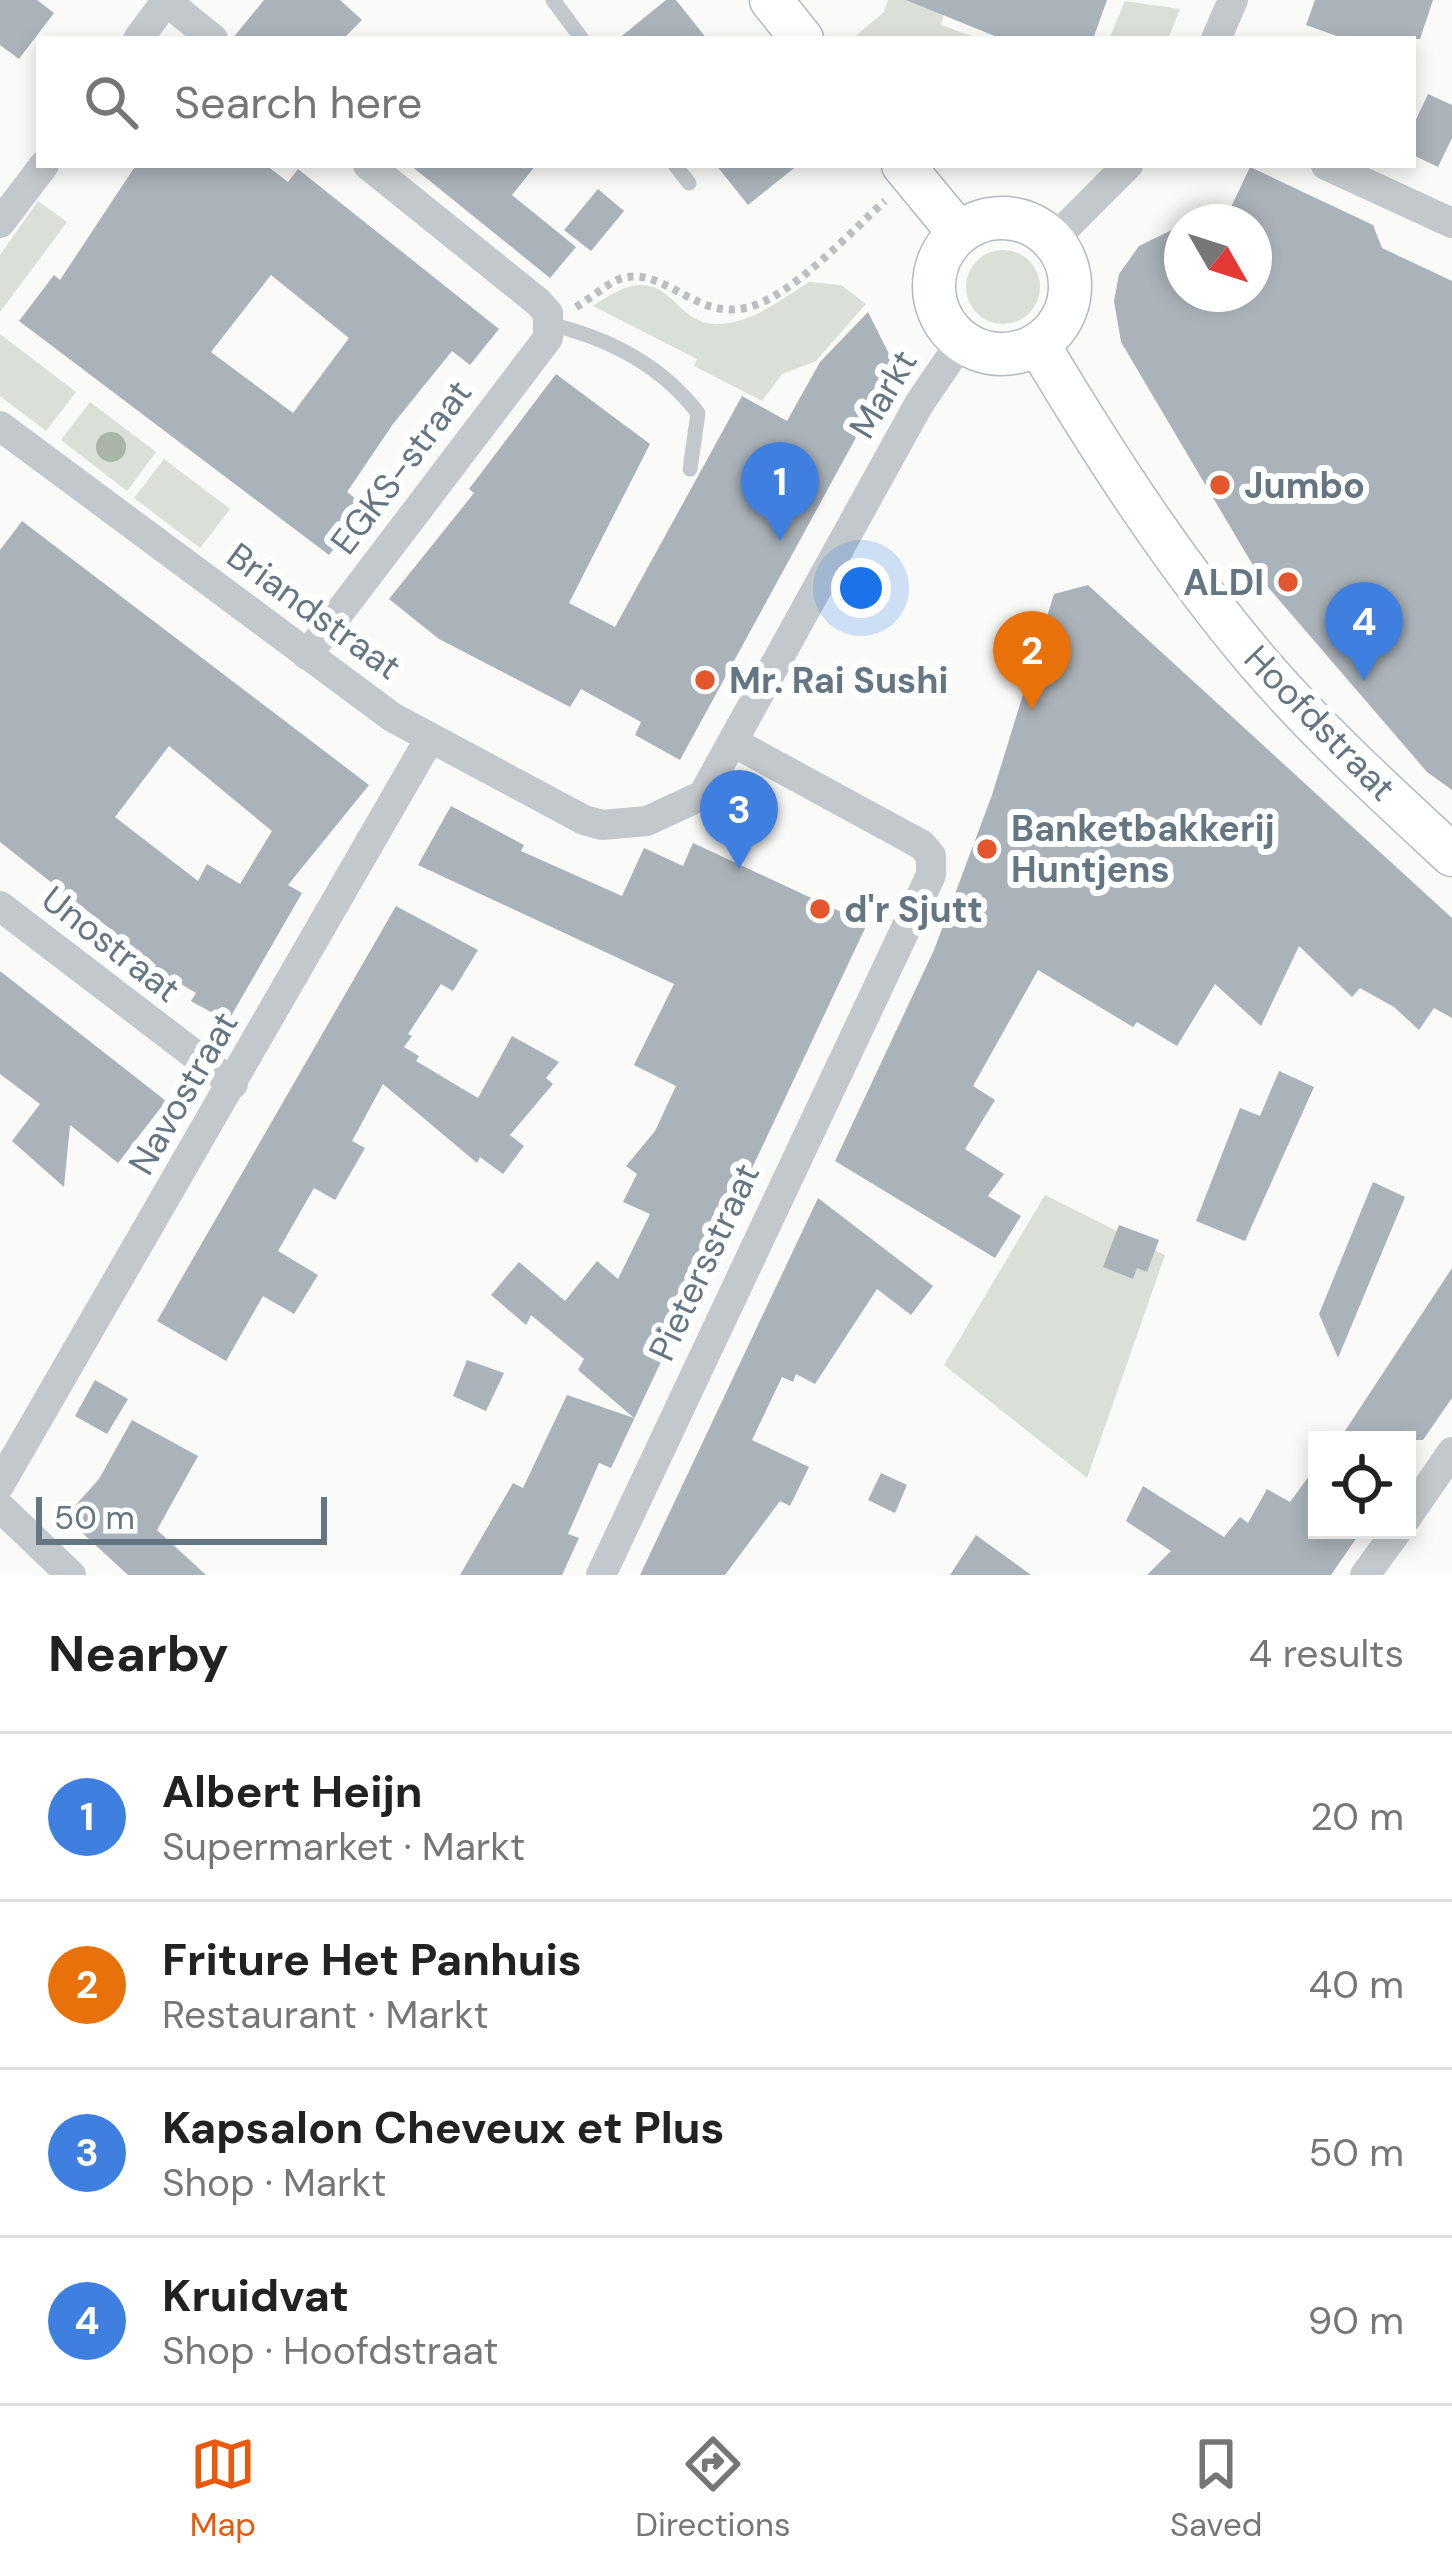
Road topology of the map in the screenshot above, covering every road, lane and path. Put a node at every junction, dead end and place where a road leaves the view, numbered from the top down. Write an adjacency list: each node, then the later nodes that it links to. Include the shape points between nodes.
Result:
1 (166, 0): 5 (street); 6 (street)
2 (553, 0): 7 (lane)
3 (771, 0): 8 (street)
4 (1225, 2): 9 (street)
5 (140, 36)
6 (209, 36)
7 (580, 36)
8 (800, 36)
9 (1217, 36)
10 (42, 168): 17 (street)
11 (372, 168): 21 (street, via 538,302)
12 (678, 168): 16 (lane)
13 (1125, 168): 20 (street)
14 (1333, 168): 18 (street)
15 (908, 171): 19 (street); 21 (path, via 797,278 750,308 695,305 663,282 618,279)
16 (689, 184)
17 (0, 223)
18 (1452, 223)
19 (959, 233): 20 (street, via 997,218 1037,227); 22 (street, via 938,263 935,300)
20 (1053, 240): 23 (street, via 1070,284 1056,328)
21 (549, 324): 25 (lane, via 587,333 670,377 698,413); 26 (street, EGKS-straat, via 541,348)
22 (962, 341): 23 (street, via 992,353); 28 (street, Markt, via 919,404)
23 (1038, 344): 30 (street, Hoofdstraat, via 1145,514 1257,661)
24 (0, 426): 26 (street, Briandstraat)
25 (690, 469)
26 (307, 655): 27 (street, Briandstraat)
27 (430, 739): 29 (street, Briandstraat); 32 (street, Navostraat)
28 (733, 742): 29 (street, Markt, via 690,806); 40 (street, Pietersstraat, via 922,845 931,875)
29 (602, 825)
30 (1452, 855)
31 (0, 906): 32 (street, Unostraat)
32 (233, 1084): 34 (street, Navostraat)
33 (1452, 1452): 35 (street)
34 (0, 1484)
35 (1443, 1485): 37 (street)
36 (0, 1507): 39 (street)
37 (1416, 1509)
38 (1391, 1539): 41 (street)
39 (71, 1575)
40 (601, 1575)
41 (1365, 1575)

